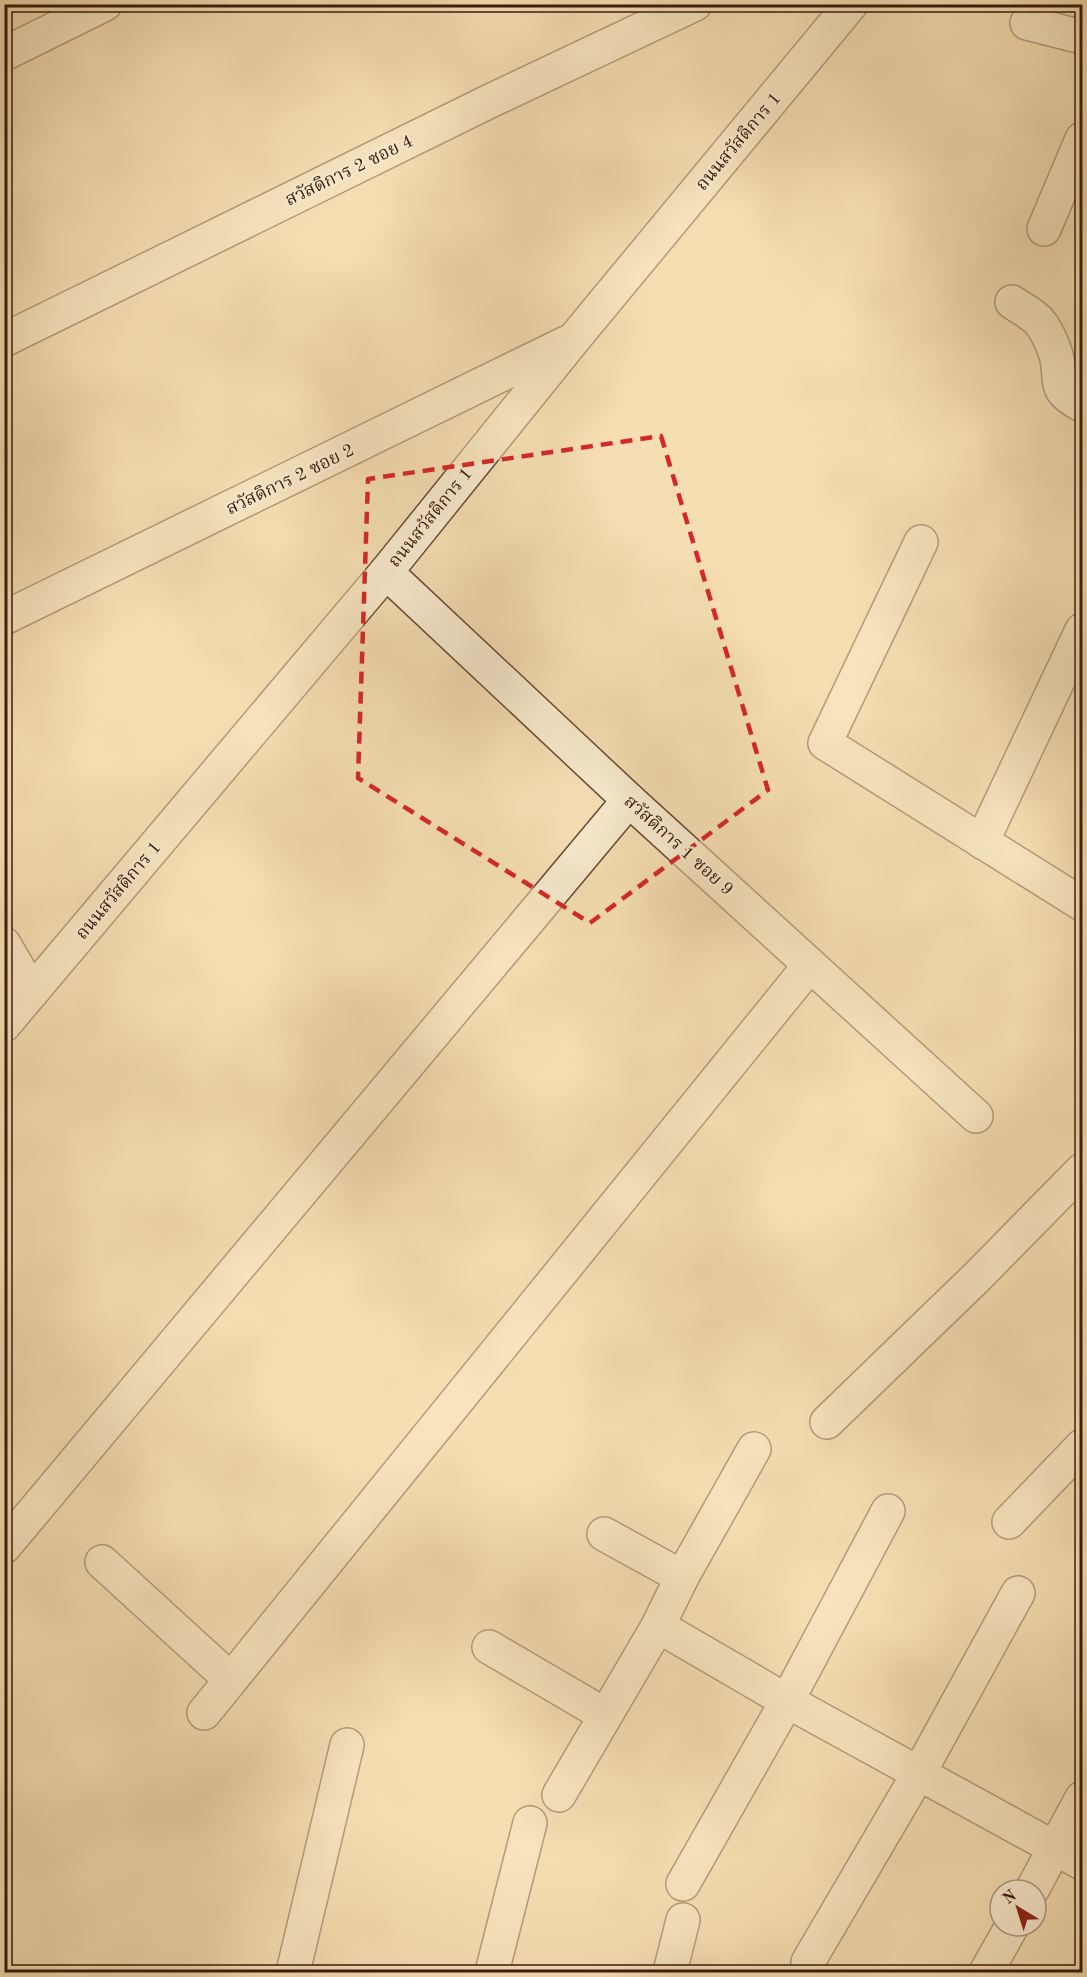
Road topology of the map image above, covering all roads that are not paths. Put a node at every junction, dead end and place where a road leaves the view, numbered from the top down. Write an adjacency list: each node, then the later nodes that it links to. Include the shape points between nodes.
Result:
1 (105, 4): 6 (street)
2 (695, 4): 11 (street, สวัสดิการ 2 ซอย 4)
3 (851, 4): 10 (street, ถนนสวัสดิการ 1)
4 (1027, 23): 5 (street)
5 (1083, 37)
6 (4, 54)
7 (1083, 139): 8 (street)
8 (1044, 229)
9 (1012, 302): 12 (street, via 1041,323 1056,357 1062,390)
10 (574, 339): 14 (street, ถนนสวัสดิการ 1); 15 (street, สวัสดิการ 2 ซอย 2)
11 (4, 340)
12 (1083, 405)
13 (921, 542): 18 (street, via 825,743)
14 (386, 572): 17 (street, สวัสดิการ 1 ซอย 9); 22 (street, ถนนสวัสดิการ 1)
15 (4, 618)
16 (1083, 630): 18 (street)
17 (629, 800): 21 (street, สวัสดิการ 1 ซอย 9); 32 (street)
18 (982, 842): 19 (street)
19 (1083, 904)
20 (4, 944): 22 (street)
21 (810, 964): 24 (street, สวัสดิการ 1 ซอย 9); 38 (street)
22 (32, 992): 23 (street, ถนนสวัสดิการ 1)
23 (4, 1025)
24 (976, 1116)
25 (1083, 1170): 26 (street)
26 (826, 1422)
27 (1083, 1446): 30 (street)
28 (754, 1449): 34 (street)
29 (888, 1511): 39 (street)
30 (1009, 1522)
31 (604, 1534): 34 (street)
32 (4, 1547)
33 (102, 1562): 38 (street)
34 (682, 1577): 36 (street)
35 (1018, 1593): 43 (street)
36 (658, 1626): 39 (street); 41 (street)
37 (489, 1647): 41 (street)
38 (230, 1679): 40 (street)
39 (787, 1701): 43 (street); 49 (street)
40 (204, 1713)
41 (605, 1715): 44 (street)
42 (347, 1745): 53 (street)
43 (919, 1773): 47 (street); 52 (street)
44 (559, 1795)
45 (1083, 1798): 47 (street)
46 (530, 1823): 54 (street)
47 (1069, 1855): 48 (street)
48 (1045, 1878)
49 (683, 1884)
50 (683, 1920): 55 (street)
51 (1005, 1938): 56 (street)
52 (808, 1962)
53 (293, 1972)
54 (492, 1972)
55 (670, 1972)
56 (986, 1972)

